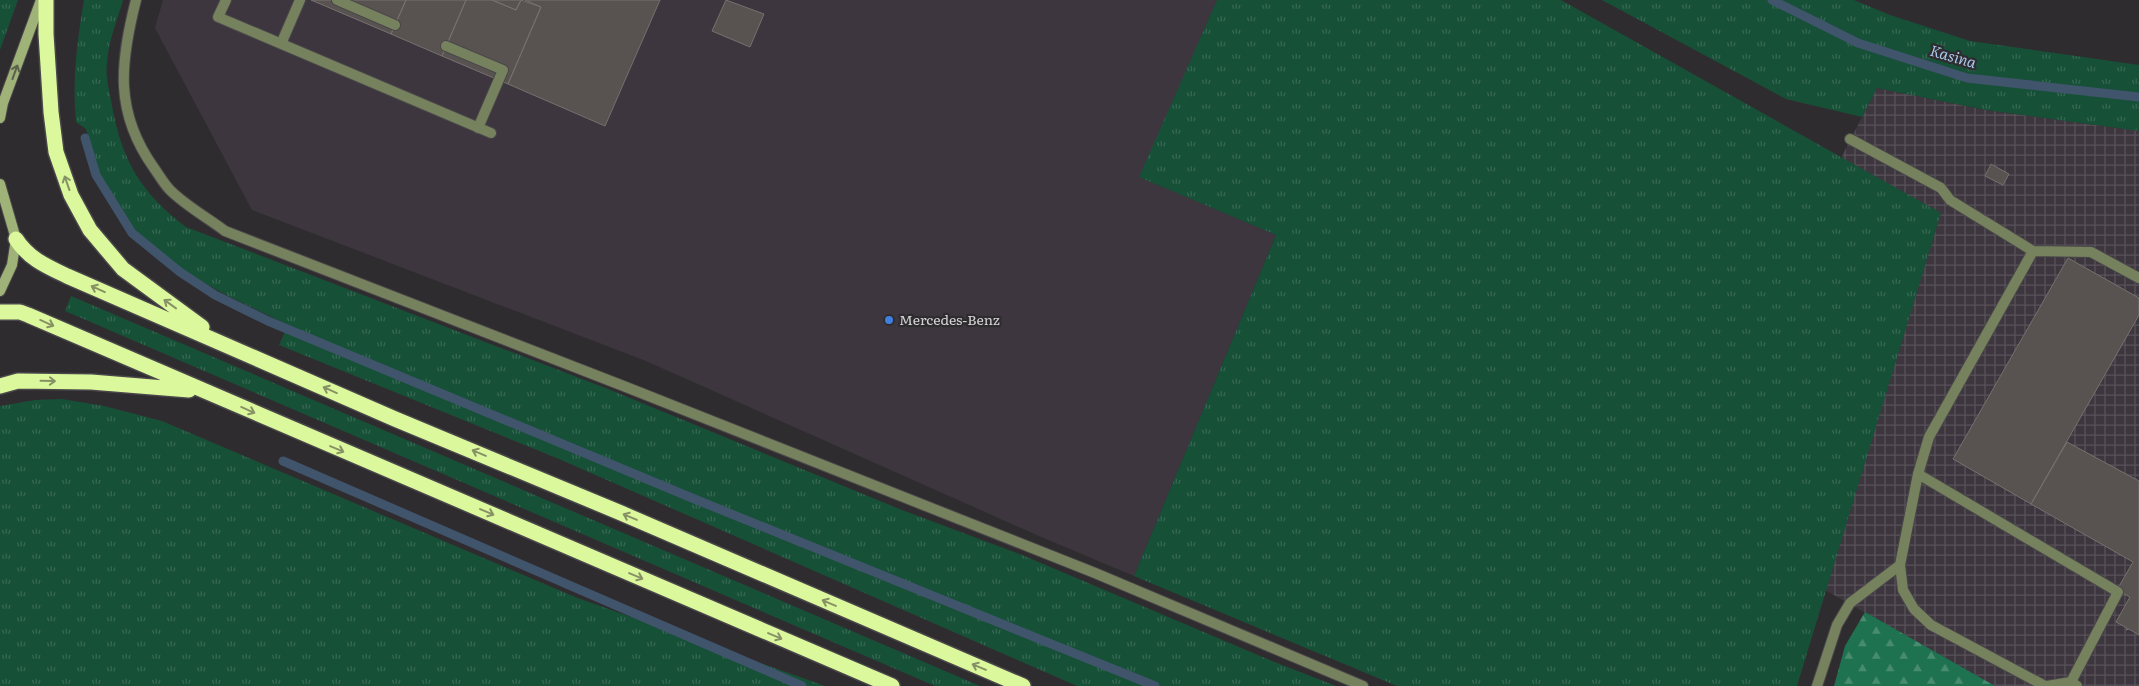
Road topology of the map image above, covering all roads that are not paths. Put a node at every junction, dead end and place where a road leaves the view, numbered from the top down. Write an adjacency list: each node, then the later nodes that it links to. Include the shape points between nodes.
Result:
1 (41, 0): 10 (main road, one-way to 1)
2 (46, 0): 20 (highway, one-way to 2, via 123,269 90,230 71,195 56,152)
3 (136, 0): 28 (lane, via 127,36 122,84 129,119 144,154 170,190 225,232 635,390 1095,573)
4 (226, 0): 8 (lane, via 218,17)
5 (300, 0): 8 (lane)
6 (337, 0): 7 (lane)
7 (395, 25)
8 (281, 44): 11 (lane)
9 (446, 46): 11 (lane, via 503,70)
10 (0, 118)
11 (478, 128): 12 (lane)
12 (491, 133)
13 (1850, 139): 16 (lane, via 1941,188 1950,200)
14 (0, 184): 15 (main road)
15 (16, 239): 18 (main road, via 12,265); 20 (highway, one-way to 15, via 36,261 22,250)
16 (2033, 251): 17 (lane, via 2091,252); 23 (lane, via 1929,436)
17 (2139, 278)
18 (0, 291)
19 (0, 312): 22 (highway, one-way to 22, via 28,315)
20 (224, 343): 27 (highway, one-way to 20)
21 (0, 386): 22 (highway, one-way to 22, via 18,381 91,382)
22 (203, 391): 26 (highway, one-way to 26)
23 (1918, 474): 24 (lane); 25 (lane, via 2118,592)
24 (1900, 565): 29 (lane, via 1850,603 1837,625); 30 (lane, via 1903,590 1914,610 1931,625)
25 (2074, 684): 30 (lane)
26 (892, 686)
27 (1023, 686)
28 (1363, 686)
29 (1817, 686)
30 (2046, 686)

